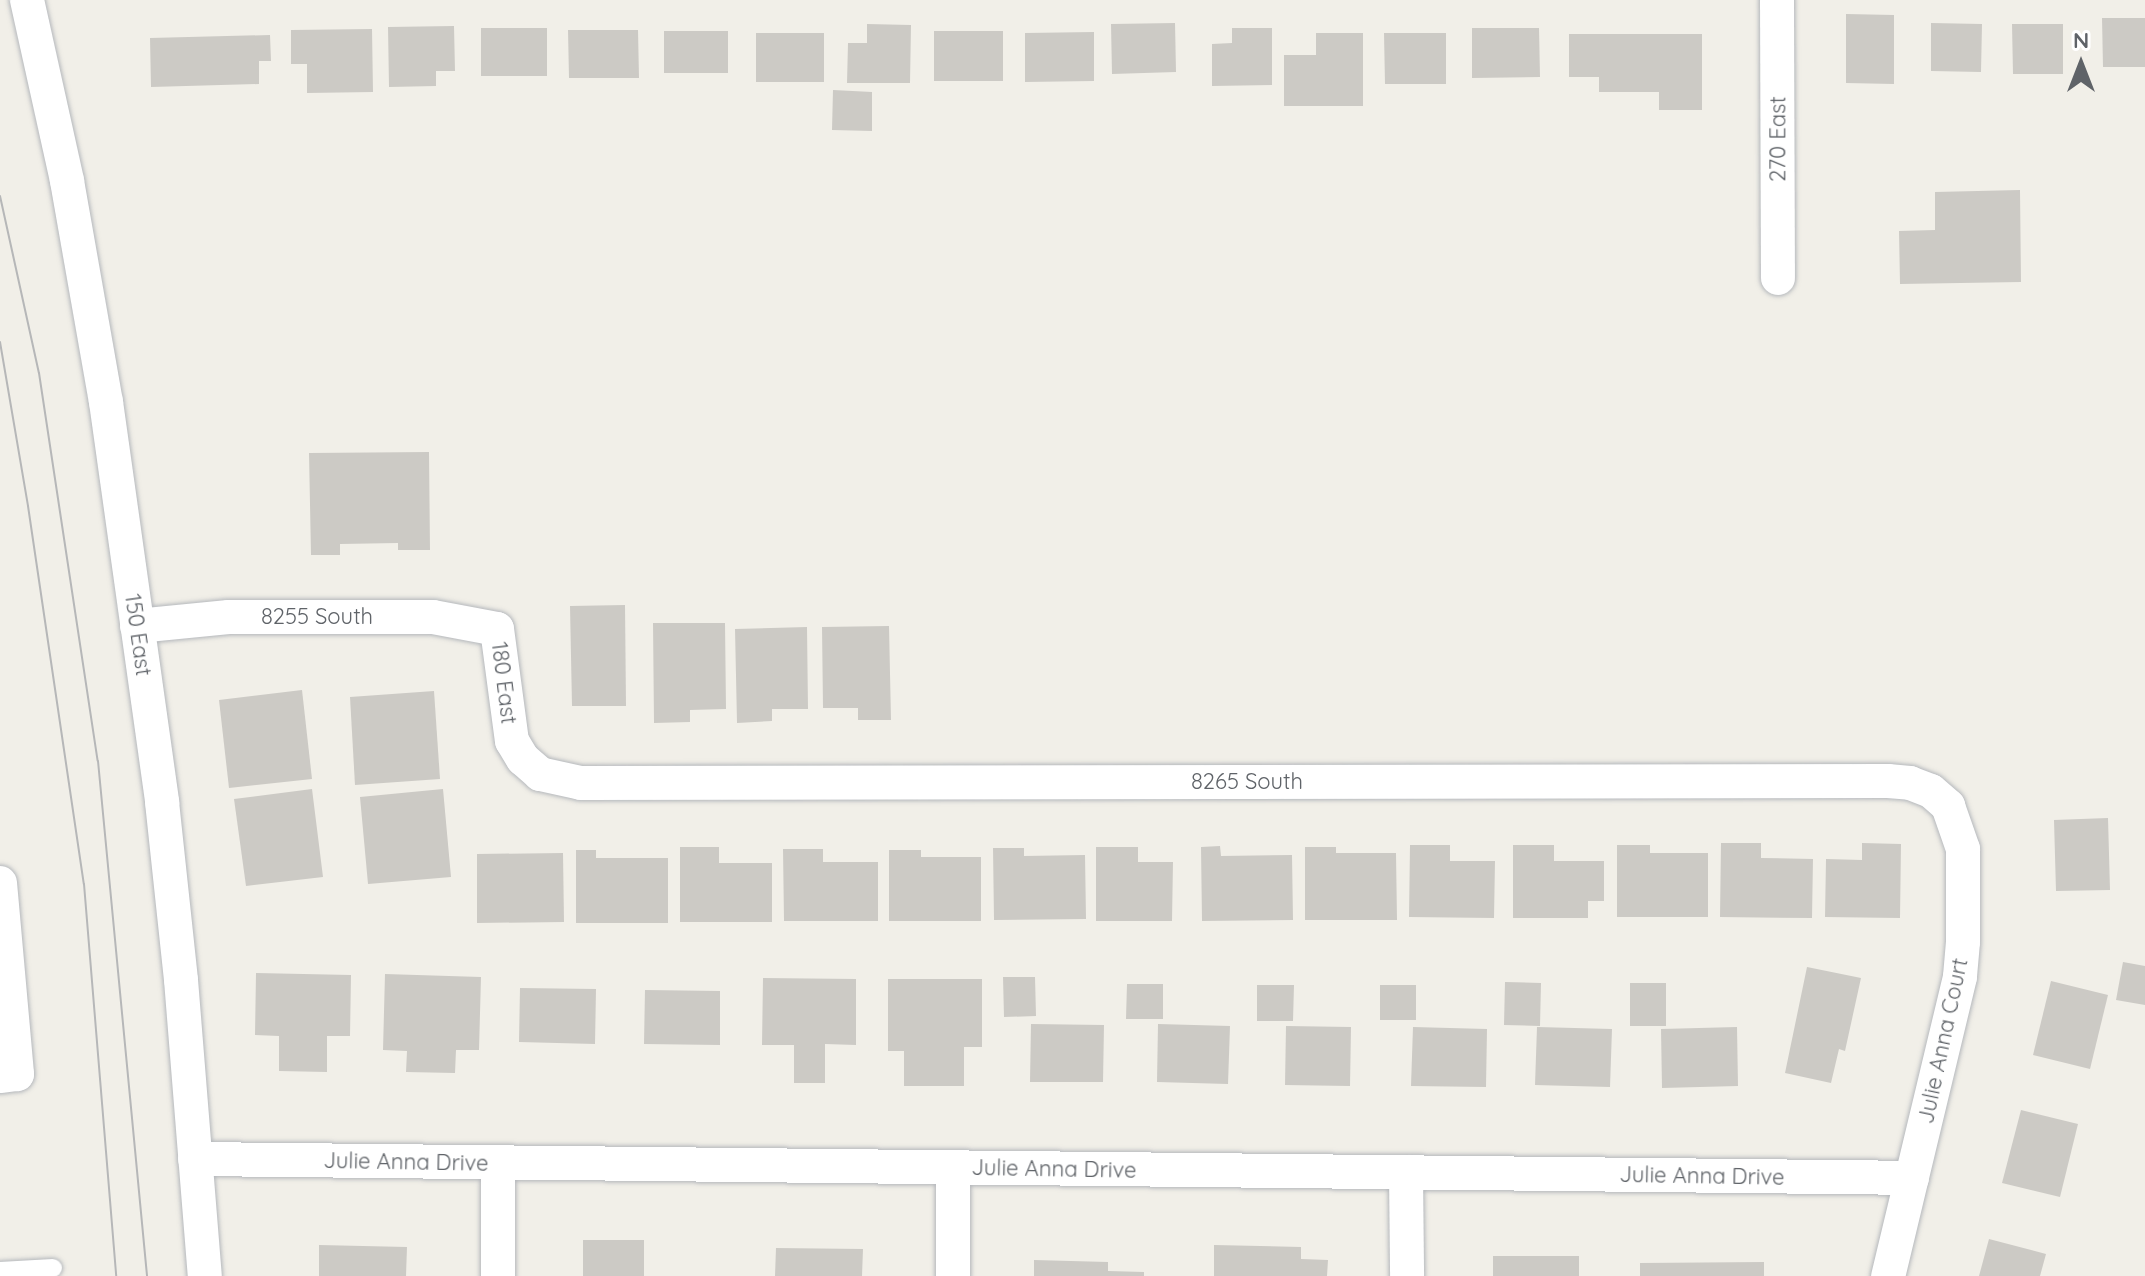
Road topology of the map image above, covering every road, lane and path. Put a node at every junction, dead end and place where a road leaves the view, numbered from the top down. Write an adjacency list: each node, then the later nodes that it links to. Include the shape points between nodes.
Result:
1 (27, 0): 4 (street, 150 East, via 67,181 106,402)
2 (1777, 0): 3 (street, 270 East)
3 (1778, 278)
4 (137, 626): 5 (street, 8255 South, via 229,617 433,617); 10 (street, 150 East, via 162,802)
5 (497, 629): 6 (street, 180 East, via 512,741)
6 (540, 774): 7 (street, 8265 South, via 581,783 1888,781 1931,791)
7 (1948, 806): 14 (street, Julie Anna Court, via 1963,849 1960,977)
8 (0, 883): 9 (street)
9 (9, 1075)
10 (195, 1159): 11 (street, Julie Anna Drive); 17 (street, 150 East)
11 (498, 1163): 12 (street, Julie Anna Drive); 18 (street)
12 (953, 1168): 13 (street, Julie Anna Drive); 19 (street)
13 (1406, 1172): 14 (street, Julie Anna Drive); 20 (street)
14 (1912, 1178): 21 (street, Julie Anna Court)
15 (53, 1268): 16 (lane)
16 (0, 1271)
17 (205, 1276)
18 (498, 1276)
19 (953, 1276)
20 (1407, 1276)
21 (1888, 1276)

